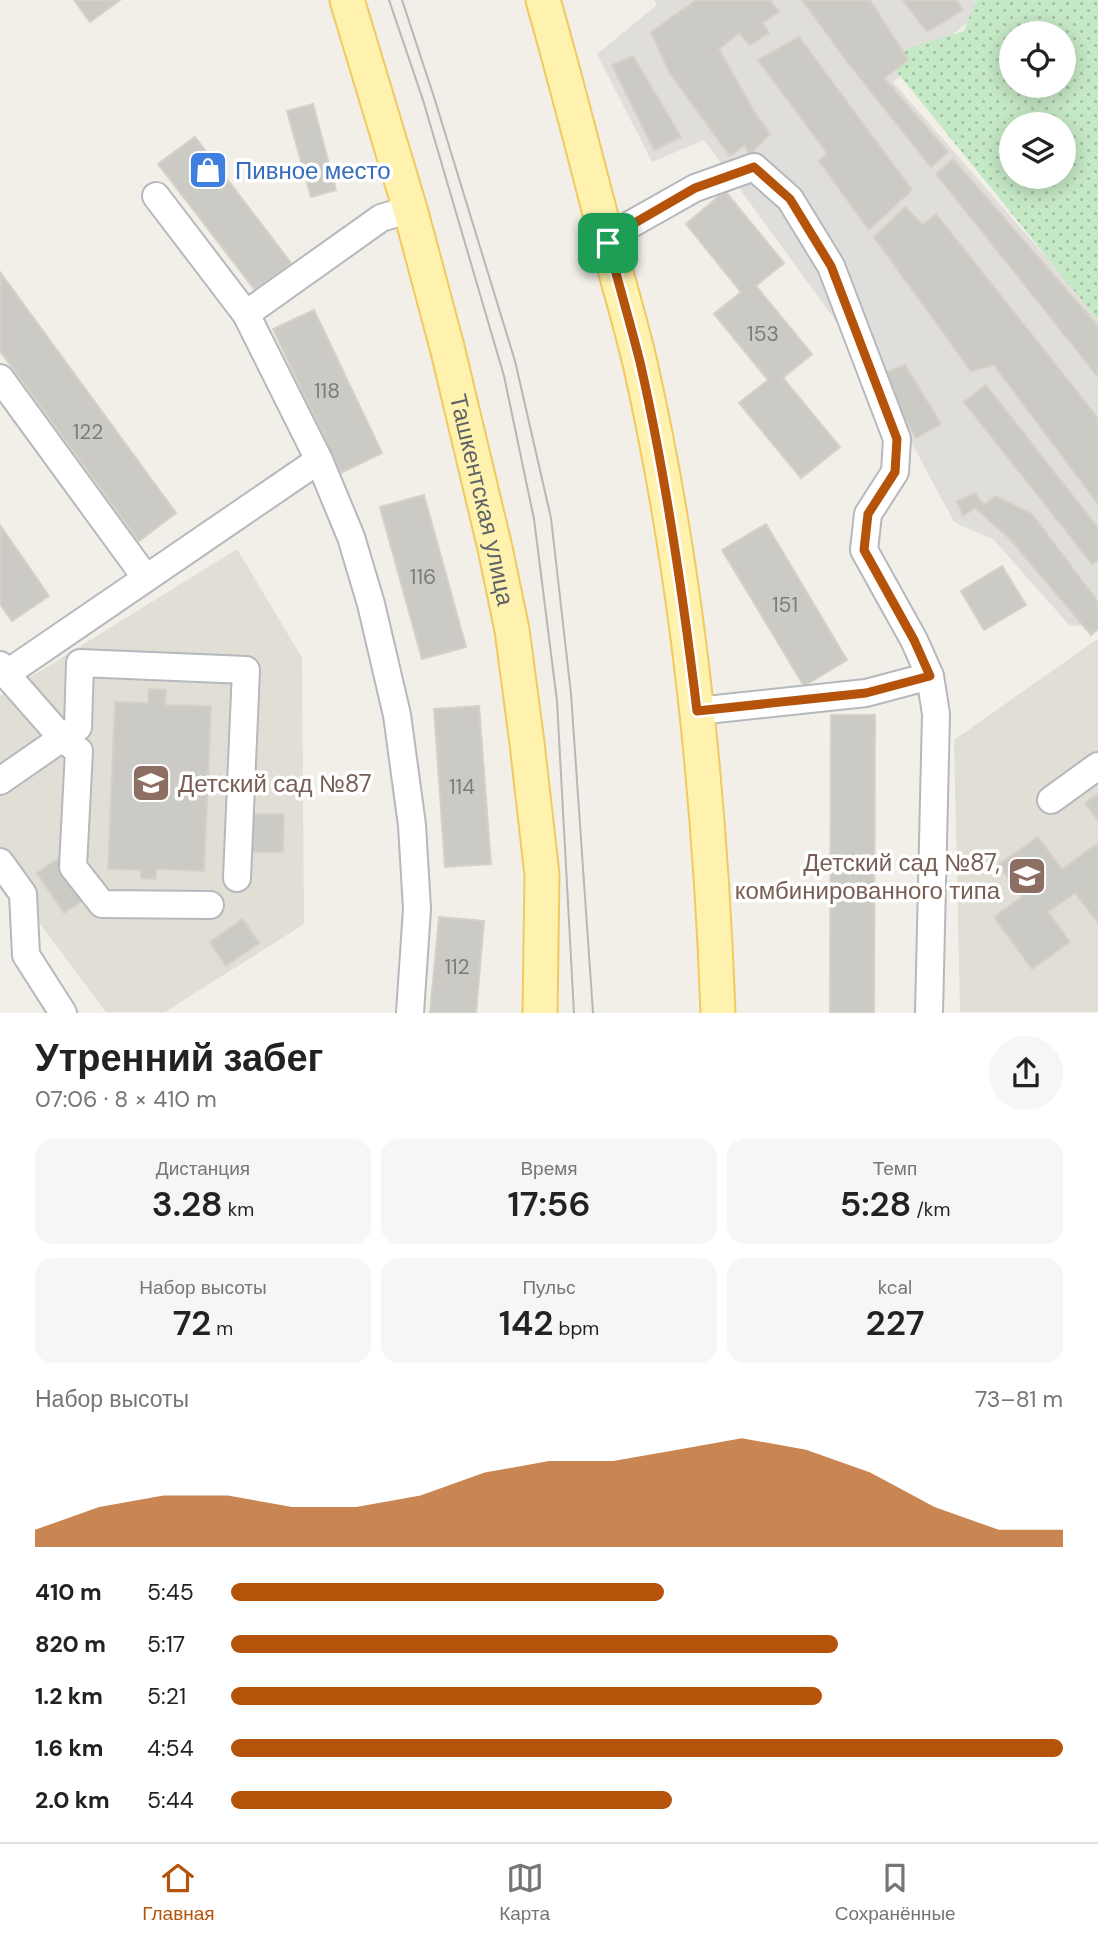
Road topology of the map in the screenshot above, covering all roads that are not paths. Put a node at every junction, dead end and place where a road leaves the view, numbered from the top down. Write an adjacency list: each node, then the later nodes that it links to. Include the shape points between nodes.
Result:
1 (347, 0): 4 (main road, Ташкентская улица)
2 (543, 0): 5 (main road)
3 (156, 196): 6 (lane)
4 (410, 209): 6 (lane, via 381,218); 22 (main road, Ташкентская улица, via 512,629 542,875)
5 (608, 243): 11 (lane, via 695,188 754,167 790,199 831,266 897,439 895,472 868,514 864,550); 12 (main road, via 640,362 665,490)
6 (246, 314): 8 (lane)
7 (0, 378): 9 (lane)
8 (319, 460): 9 (lane); 21 (lane, via 351,537 397,715 412,825 417,909)
9 (146, 578): 10 (lane)
10 (3, 670): 13 (lane)
11 (930, 676): 12 (lane, via 866,693); 24 (lane, via 936,714)
12 (697, 711): 23 (main road)
13 (63, 739): 15 (lane); 18 (lane, via 78,727 80,663 246,670); 19 (lane, via 79,751 73,867 102,904)
14 (1098, 766): 16 (lane)
15 (0, 781)
16 (1051, 800)
17 (0, 862): 20 (lane, via 23,894 26,955)
18 (237, 878)
19 (210, 905)
20 (63, 1013)
21 (410, 1013)
22 (540, 1013)
23 (718, 1013)
24 (929, 1013)

